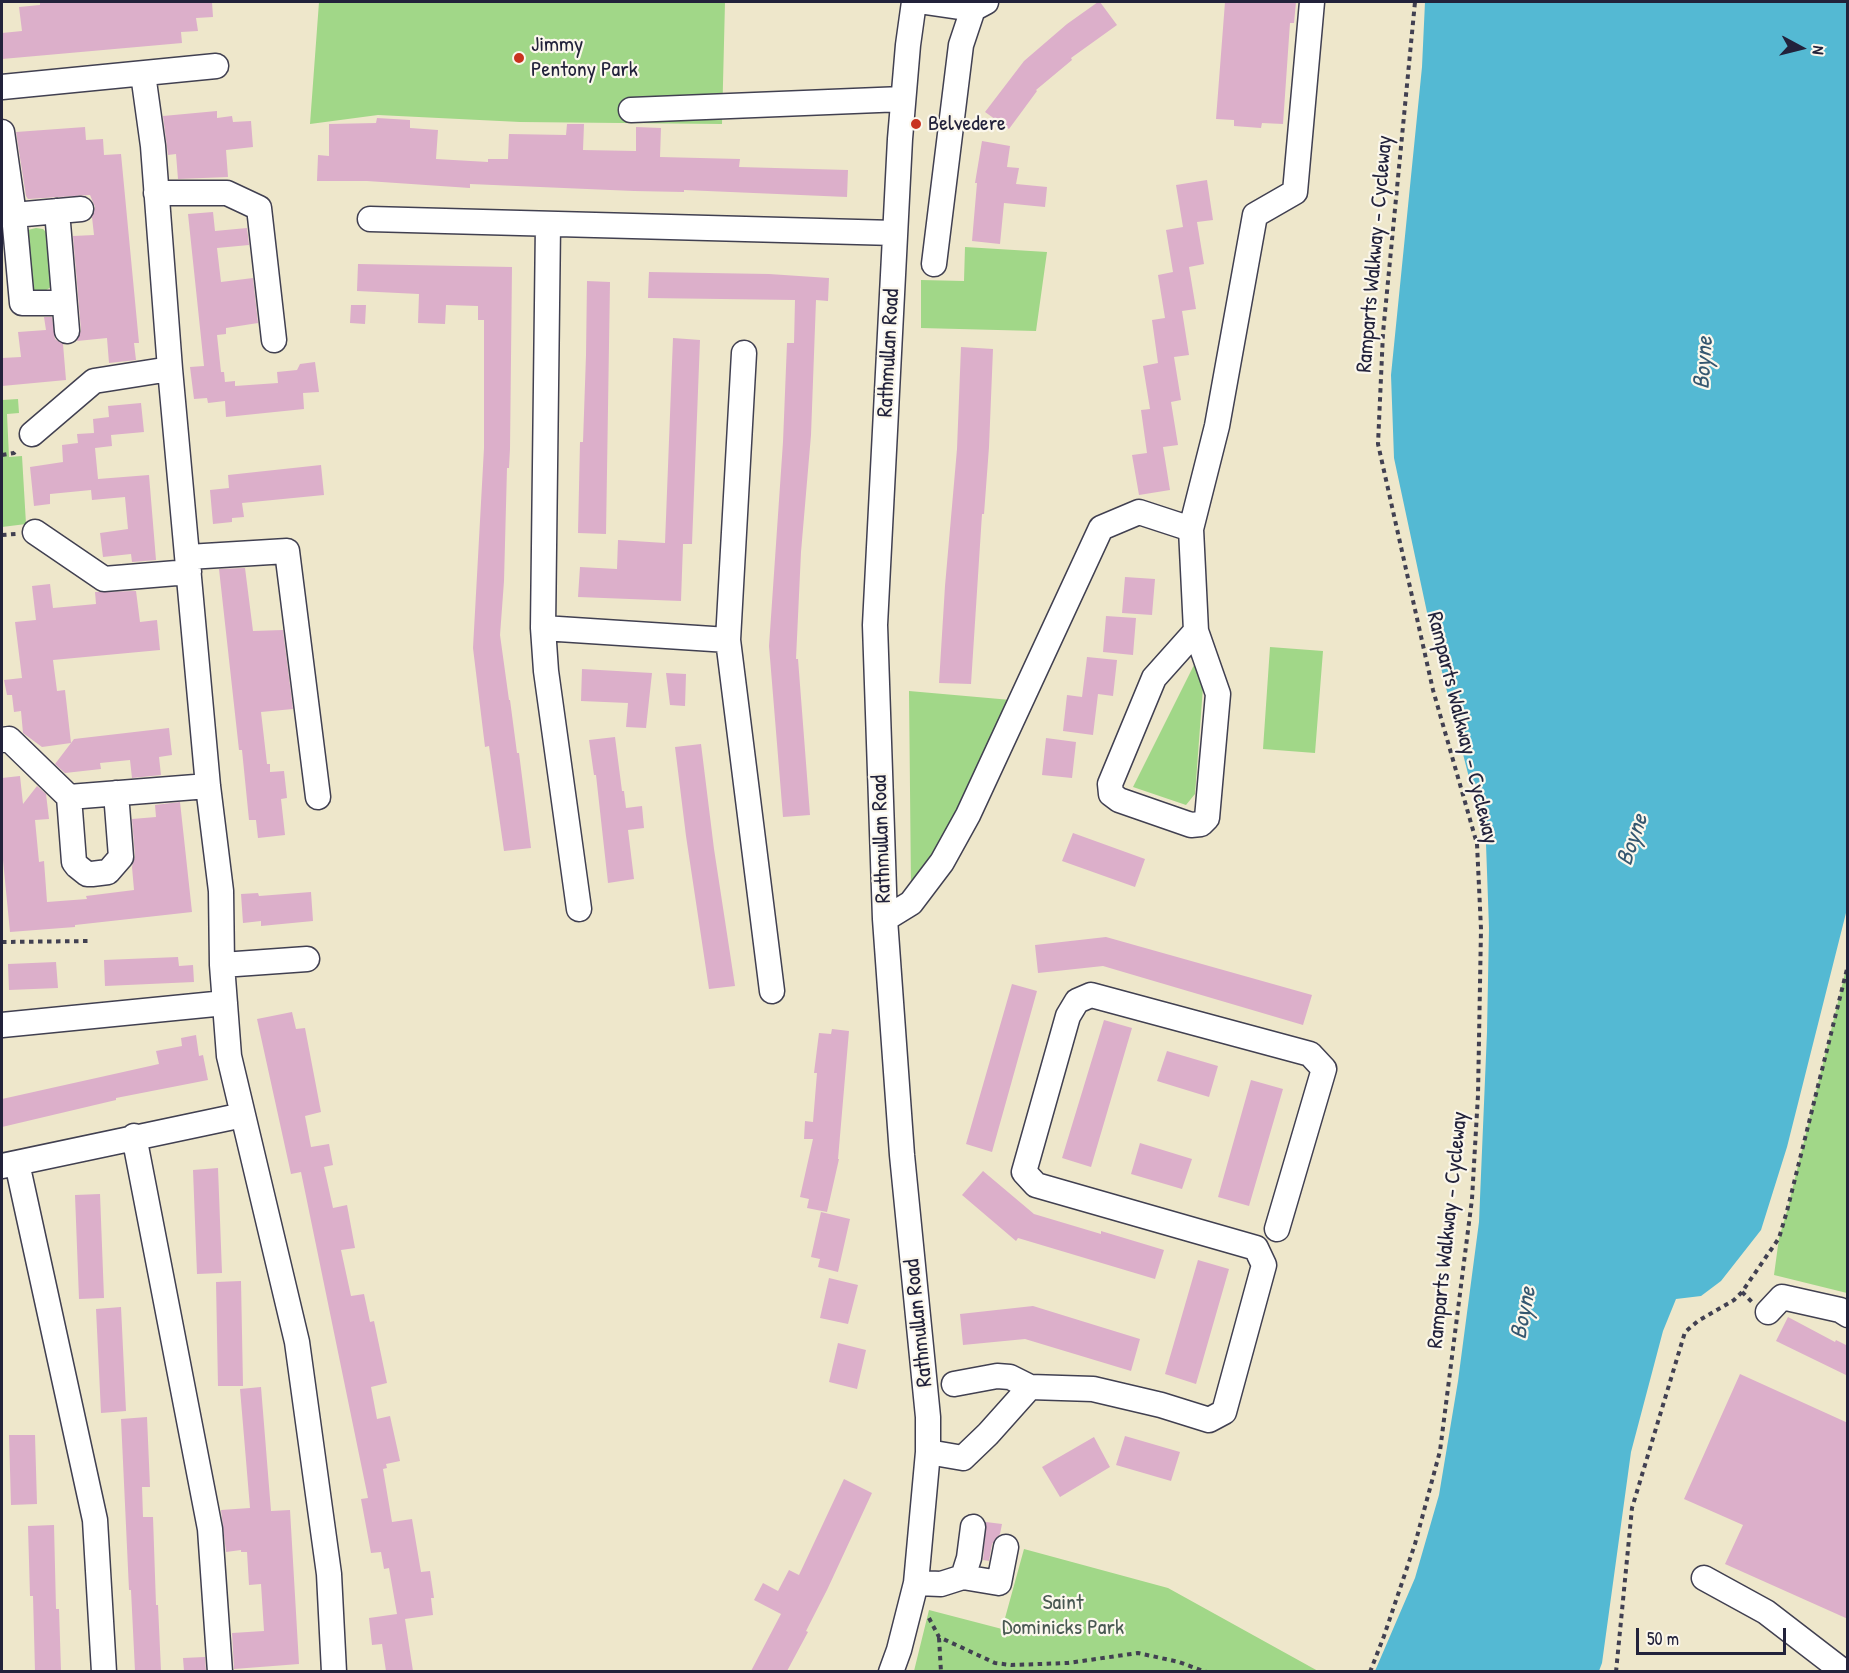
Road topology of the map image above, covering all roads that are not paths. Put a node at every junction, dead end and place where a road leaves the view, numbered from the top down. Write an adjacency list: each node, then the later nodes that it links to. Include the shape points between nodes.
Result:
1 (914, 2): 8 (street, Rathmullan Road)
2 (925, 2): 4 (street)
3 (1312, 2): 25 (street, via 1295,192 1255,215 1218,426)
4 (979, 5): 18 (street, via 961,45)
5 (216, 66): 6 (street)
6 (143, 74): 7 (street); 11 (street)
7 (2, 87)
8 (903, 99): 9 (street); 17 (street, Rathmullan Road)
9 (631, 110)
10 (2, 132): 14 (street)
11 (156, 193): 21 (street, via 227,193 259,208); 23 (street)
12 (81, 209): 13 (street)
13 (57, 211): 14 (street); 19 (street)
14 (14, 214): 19 (street, via 22,303)
15 (370, 219): 16 (street)
16 (548, 224): 17 (street); 28 (street)
17 (895, 233): 37 (street, Rathmullan Road, via 875,625)
18 (934, 264)
19 (64, 303): 20 (street)
20 (67, 331)
21 (274, 339)
22 (744, 353): 30 (street)
23 (170, 369): 24 (street, via 94,381); 27 (street)
24 (32, 434)
25 (1191, 529): 29 (street); 37 (street, via 1139,512 1101,528 968,815 942,862 911,903)
26 (35, 532): 27 (street, via 104,579)
27 (188, 565): 32 (street); 35 (street, via 287,551)
28 (543, 628): 30 (street); 36 (street)
29 (1196, 631): 29 (street, via 1218,694 1207,818 1201,824 1191,825 1119,800 1111,794 1110,784 1154,678)
30 (728, 640): 40 (street)
31 (2, 740): 34 (street, via 9,740)
32 (208, 786): 33 (street); 39 (street, via 221,891)
33 (116, 793): 34 (street); 34 (street, via 121,857 108,872 92,874 74,862)
34 (69, 797)
35 (318, 797)
36 (579, 909)
37 (885, 919): 51 (street, Rathmullan Road)
38 (307, 959): 39 (street)
39 (222, 965): 41 (street)
40 (772, 991)
41 (225, 1003): 42 (street); 43 (street, via 229,1056)
42 (2, 1025)
43 (243, 1115): 44 (street); 59 (street, via 297,1342 329,1574)
44 (134, 1136): 45 (street); 58 (street, via 210,1529)
45 (9, 1165): 57 (street, via 95,1520)
46 (1277, 1228): 50 (street, via 1323,1069 1310,1054 1091,995 1077,1001 1068,1016 1024,1172 1036,1185 1256,1248 1264,1266 1224,1412 1209,1420 1093,1389)
47 (1768, 1312): 48 (street, via 1782,1297)
48 (1848, 1315)
49 (954, 1384): 50 (street, via 997,1376 1010,1377)
50 (1030, 1387): 51 (street, via 963,1458)
51 (928, 1452): 56 (street, Rathmullan Road)
52 (973, 1527): 54 (street)
53 (1006, 1547): 54 (street, via 999,1583)
54 (963, 1577): 56 (street, via 942,1584)
55 (1704, 1578): 61 (street, via 1766,1612)
56 (916, 1583): 60 (street, Rathmullan Road)
57 (104, 1671)
58 (220, 1671)
59 (334, 1671)
60 (891, 1671)
61 (1844, 1671)

